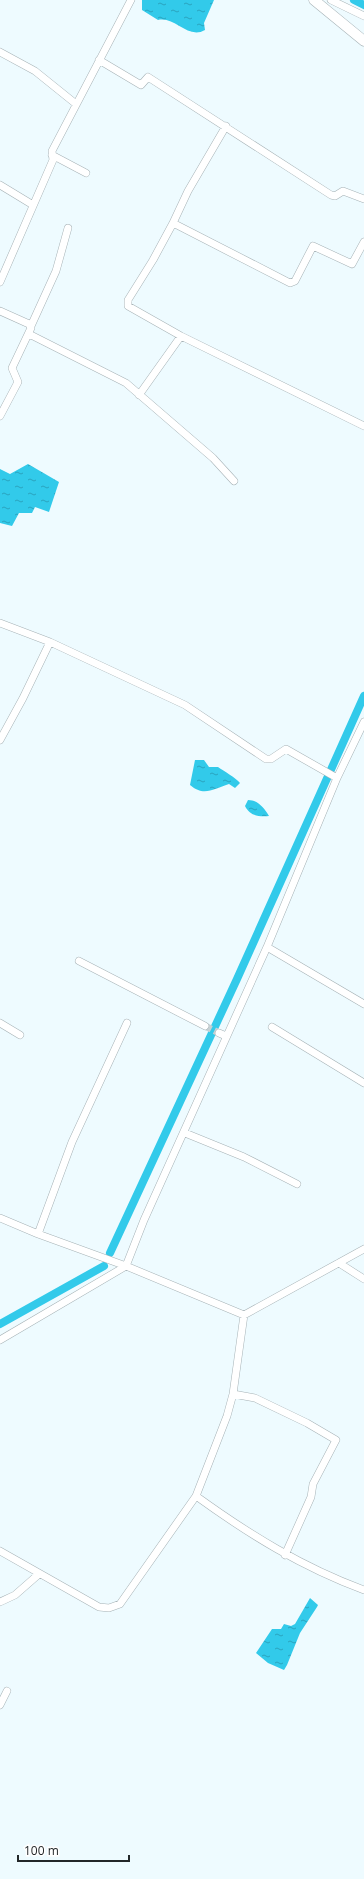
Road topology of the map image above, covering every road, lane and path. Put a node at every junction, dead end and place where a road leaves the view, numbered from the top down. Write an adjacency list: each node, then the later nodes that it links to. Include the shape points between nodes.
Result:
1 (132, 0): 7 (street)
2 (314, 0): 5 (street)
3 (331, 0): 4 (street)
4 (364, 16)
5 (364, 41)
6 (0, 52): 8 (street, via 37,73)
7 (99, 60): 8 (street); 9 (street, via 141,85 148,77)
8 (76, 104): 10 (street)
9 (226, 126): 13 (street, via 331,194 335,196 344,191); 15 (street, via 188,191)
10 (52, 155): 11 (street); 14 (street)
11 (86, 173)
12 (0, 185): 14 (street)
13 (364, 199)
14 (33, 205): 18 (street)
15 (173, 223): 17 (street, via 290,283 295,281 313,246 352,264); 22 (street, via 127,303 128,306)
16 (68, 228): 20 (street, via 56,271)
17 (364, 242)
18 (0, 282)
19 (0, 311): 20 (street)
20 (31, 326): 21 (street)
21 (29, 334): 23 (street, via 126,383); 24 (street, via 12,368 18,382)
22 (181, 336): 23 (street); 25 (street)
23 (139, 395): 26 (street, via 213,458)
24 (0, 416)
25 (364, 426)
26 (234, 481)
27 (0, 623): 28 (street)
28 (50, 642): 30 (street); 31 (street, via 185,705 266,759 271,759 286,749)
29 (364, 722): 31 (street)
30 (0, 740)
31 (335, 777): 32 (street)
32 (267, 947): 34 (street); 41 (street)
33 (80, 961): 37 (street)
34 (364, 1004)
35 (0, 1023): 40 (street)
36 (127, 1023): 46 (street, via 72,1142)
37 (205, 1026)
38 (272, 1027): 42 (street)
39 (219, 1033): 41 (street)
40 (20, 1035)
41 (226, 1036): 43 (street)
42 (364, 1083)
43 (184, 1133): 44 (street, via 244,1157); 49 (street)
44 (296, 1184)
45 (0, 1218): 46 (street)
46 (38, 1234): 49 (street)
47 (364, 1249): 48 (street)
48 (339, 1263): 50 (street); 51 (street)
49 (126, 1266): 51 (street); 52 (street)
50 (364, 1278)
51 (244, 1315): 53 (street)
52 (0, 1340)
53 (232, 1394): 54 (street, via 227,1416); 56 (street, via 254,1398 336,1440 313,1484 312,1494)
54 (196, 1496): 56 (street); 57 (street, via 120,1604 109,1608 99,1607)
55 (0, 1551): 57 (street)
56 (285, 1556): 58 (street)
57 (39, 1574): 59 (street, via 16,1595)
58 (364, 1590)
59 (0, 1602)
60 (7, 1691): 61 (street)
61 (0, 1705)

